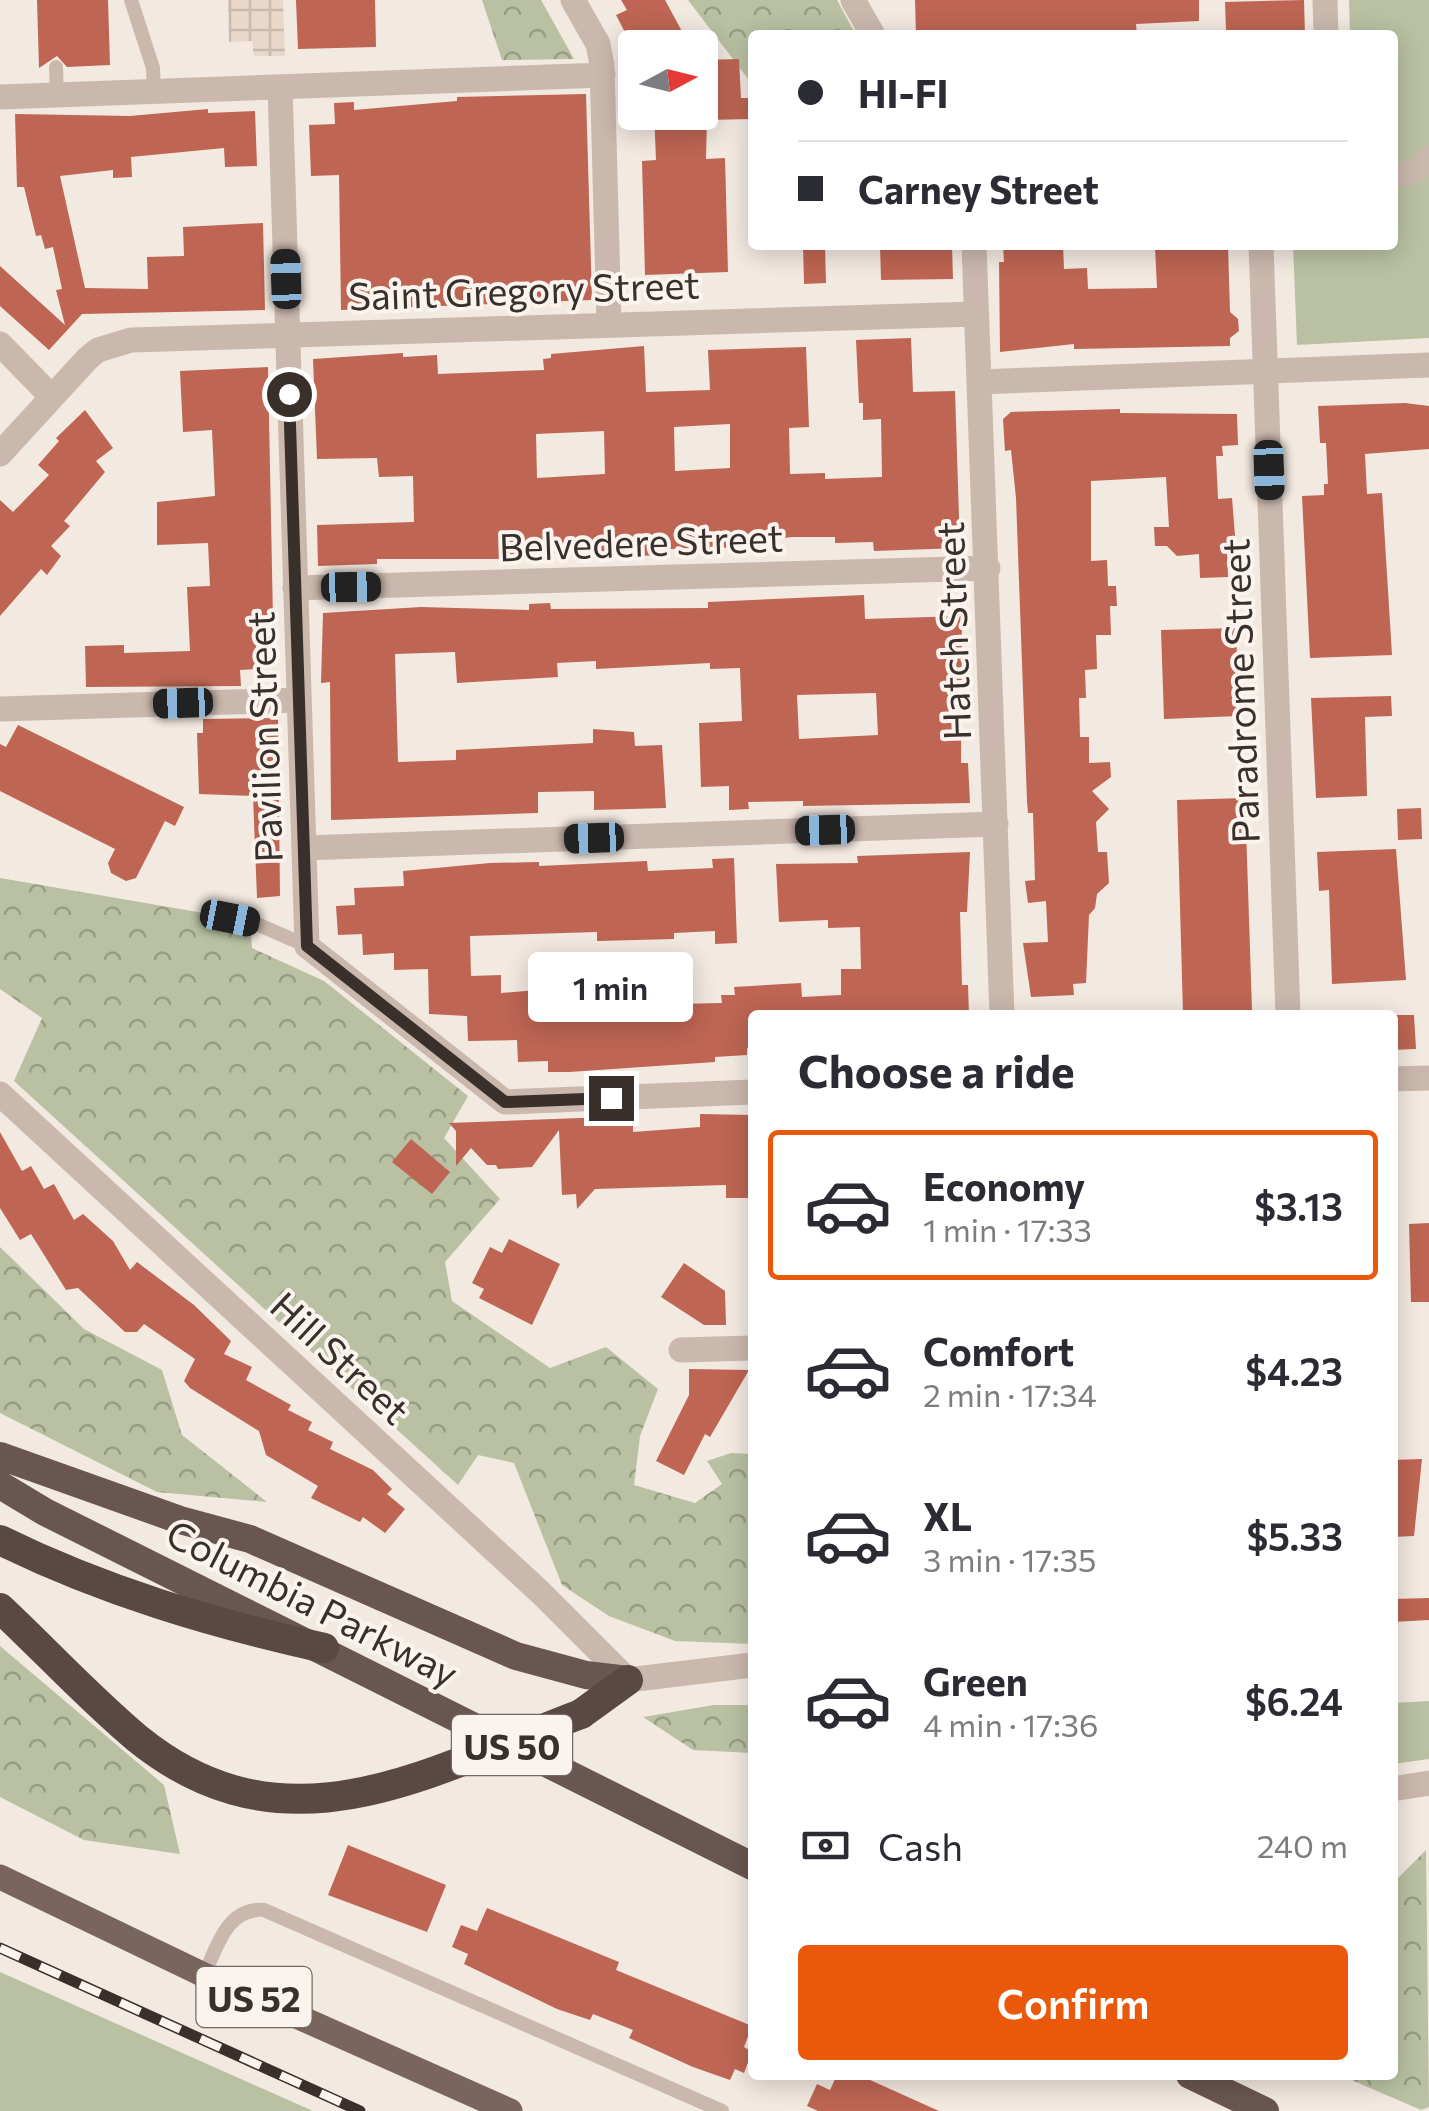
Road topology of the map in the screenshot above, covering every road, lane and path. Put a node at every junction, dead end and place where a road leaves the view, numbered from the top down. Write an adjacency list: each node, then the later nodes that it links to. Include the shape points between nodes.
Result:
1 (130, 0): 10 (lane, via 153,68)
2 (573, 0): 8 (street, via 598,44)
3 (853, 0): 5 (street)
4 (1325, 0): 6 (street)
5 (870, 30)
6 (1326, 30)
7 (56, 67): 11 (lane)
8 (603, 76): 9 (street, via 443,72); 18 (street)
9 (280, 88): 10 (street); 19 (street, Pavilion Street)
10 (154, 94): 11 (street)
11 (57, 95): 12 (street)
12 (0, 97)
13 (1429, 158): 14 (street)
14 (1398, 176)
15 (974, 250): 17 (street, Hatch Street)
16 (1261, 250): 22 (street, Paradrome Street)
17 (976, 314): 18 (street, Saint Gregory Street); 23 (street, Hatch Street)
18 (609, 323): 19 (street, Saint Gregory Street)
19 (288, 334): 24 (street, Saint Gregory Street, via 113,344 88,358); 27 (street, Pavilion Street)
20 (0, 344): 24 (street)
21 (1429, 365): 22 (street)
22 (1265, 371): 23 (street); 35 (street, Paradrome Street)
23 (979, 382): 26 (street, Hatch Street)
24 (52, 397): 25 (street, Saint Gregory Street)
25 (0, 454)
26 (988, 568): 27 (street, Belvedere Street); 30 (street, Hatch Street)
27 (295, 588): 28 (street, Pavilion Street)
28 (300, 700): 29 (street); 31 (street, Pavilion Street)
29 (0, 710)
30 (996, 824): 31 (street); 34 (street, Hatch Street)
31 (304, 848): 33 (street, Pavilion Street)
32 (210, 913): 33 (lane)
33 (307, 946): 38 (street, via 505,1102)
34 (1002, 1010)
35 (1288, 1010)
36 (1429, 1078): 37 (street)
37 (1398, 1079)
38 (748, 1092)
39 (0, 1094): 48 (street, Hill Street)
40 (748, 1348): 41 (street)
41 (682, 1350)
42 (0, 1456): 48 (highway, via 250,1538 516,1656)
43 (0, 1485): 46 (highway, Columbia Parkway / US 50)
44 (0, 1540): 46 (highway, US 50, via 67,1573 204,1621)
45 (0, 1608): 48 (highway, bridge, via 139,1739 213,1784 259,1798 347,1798 581,1714)
46 (324, 1648): 51 (highway, Columbia Parkway / US 50)
47 (748, 1665): 48 (street)
48 (628, 1680)
49 (1429, 1783): 50 (street)
50 (1398, 1788)
51 (748, 1864)
52 (0, 1877): 53 (main road, US 52)
53 (204, 1975): 55 (main road, US 52); 56 (lane, via 227,1926 244,1912 264,1910)
54 (1200, 2080): 57 (highway)
55 (510, 2111)
56 (722, 2111)
57 (1265, 2111)

